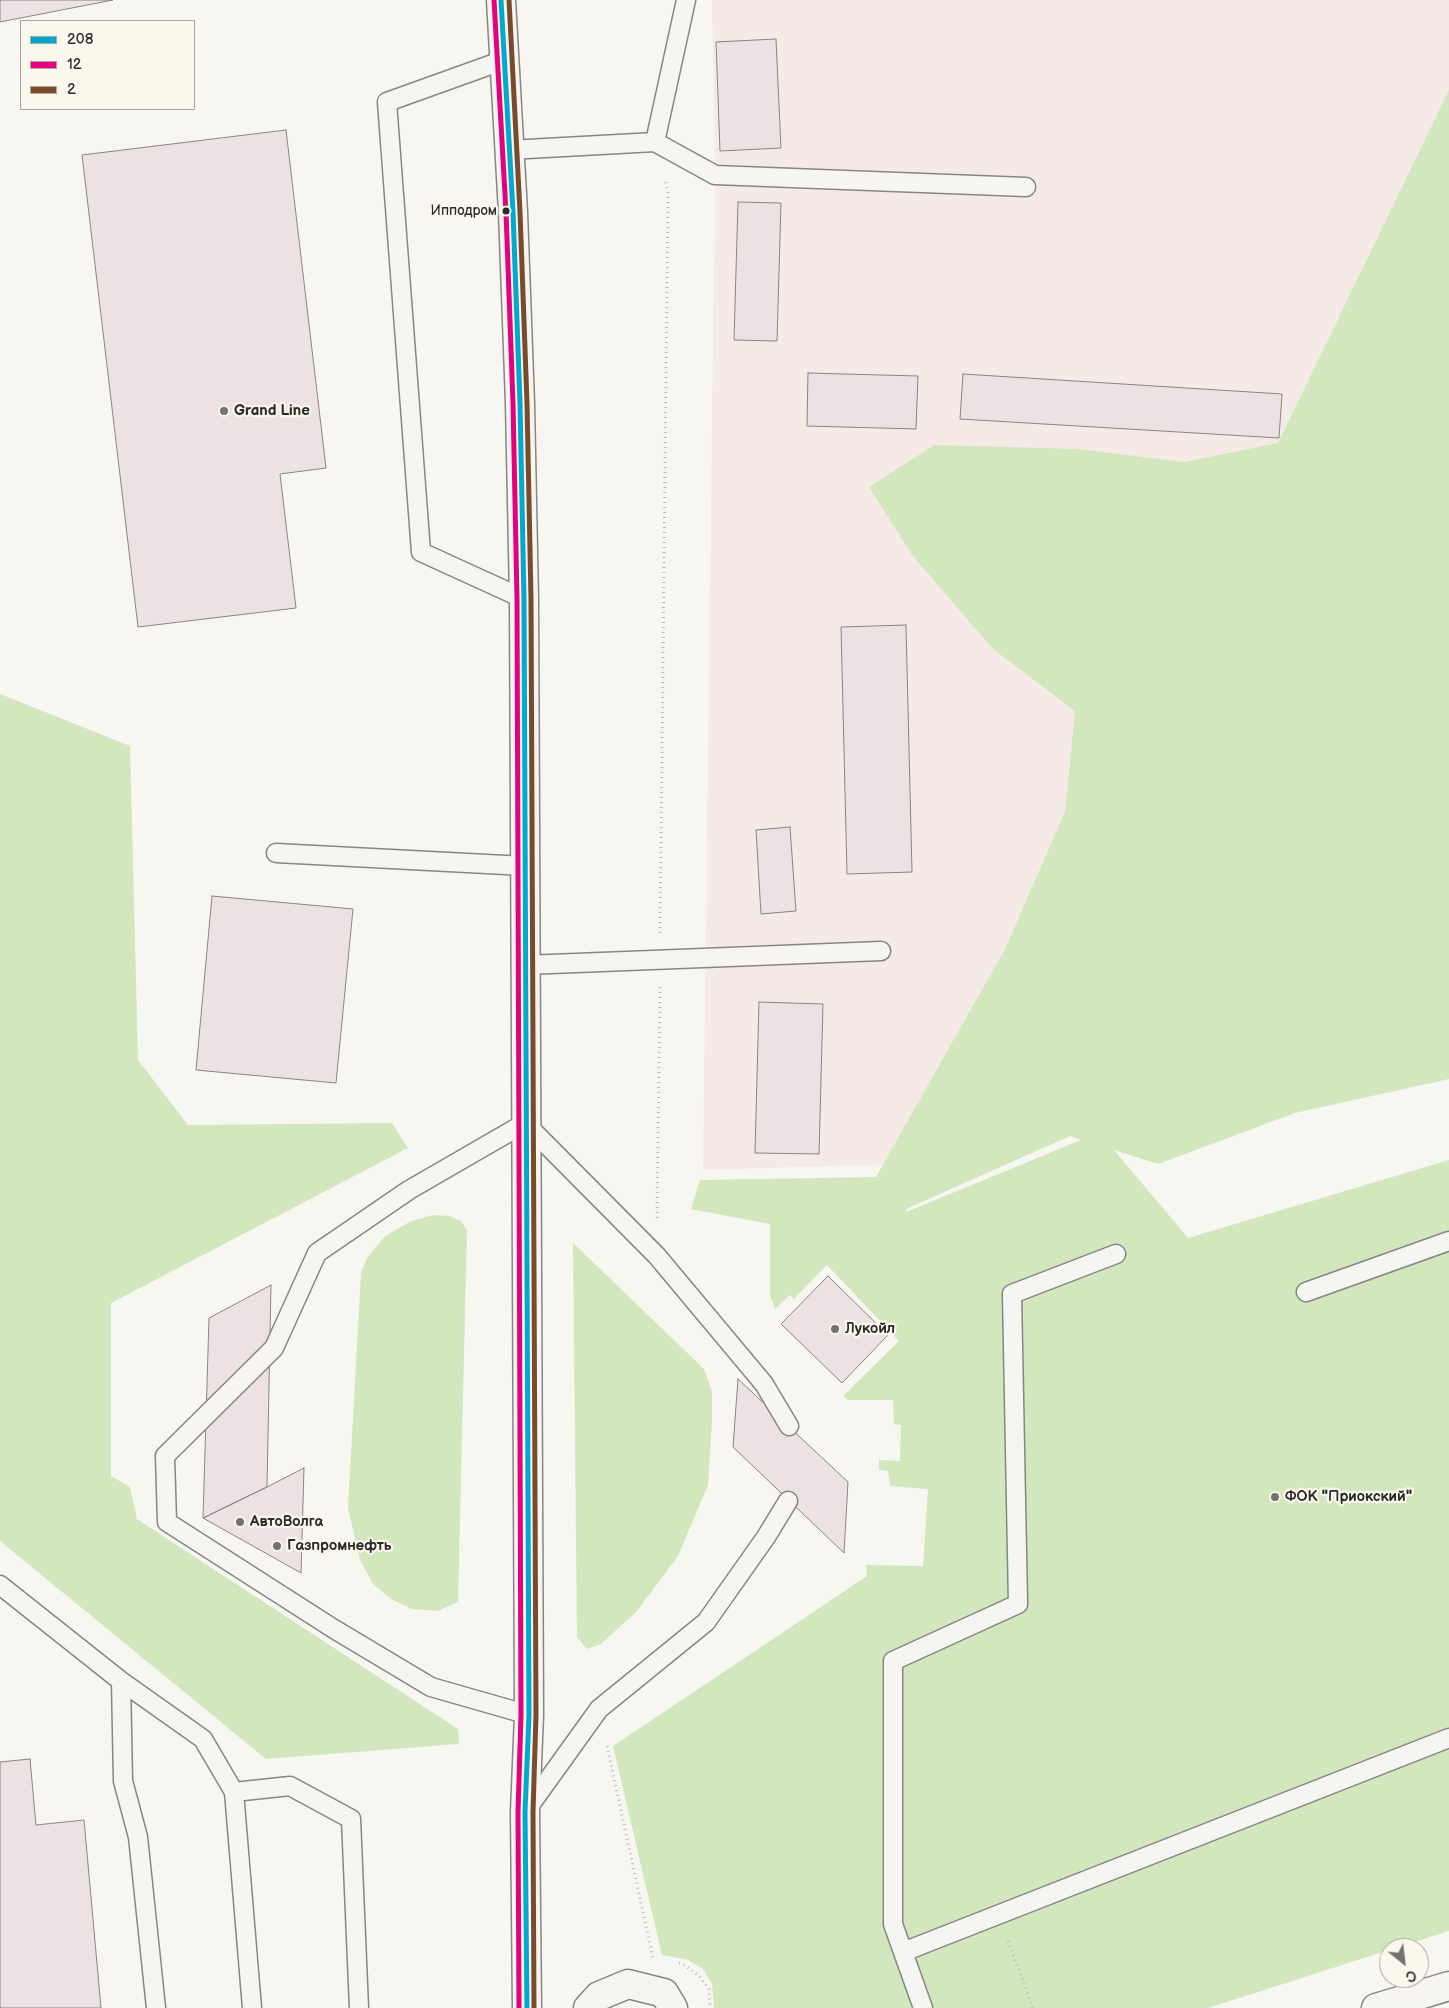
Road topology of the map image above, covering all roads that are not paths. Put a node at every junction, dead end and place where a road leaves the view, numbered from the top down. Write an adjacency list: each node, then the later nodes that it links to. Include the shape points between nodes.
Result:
1 (501, 0): 3 (main road)
2 (686, 0): 4 (lane)
3 (504, 60): 5 (main road); 7 (lane, via 387,102 420,552)
4 (656, 142): 5 (lane); 6 (lane, via 716,175)
5 (509, 150): 7 (main road, via 520,402)
6 (1026, 186)
7 (524, 598): 9 (main road)
8 (276, 853): 9 (lane)
9 (525, 866): 11 (main road)
10 (881, 951): 11 (lane)
11 (525, 965): 12 (main road)
12 (525, 1123): 16 (lane, via 656,1256 764,1384); 20 (main road); 20 (lane, via 409,1190 318,1253 274,1348 165,1456 167,1522 431,1687)
13 (1449, 1241): 15 (lane)
14 (1116, 1254): 24 (lane, via 1012,1294 1018,1604 893,1661 893,1924)
15 (1306, 1292)
16 (789, 1426)
17 (788, 1501): 23 (lane, via 706,1622 599,1709)
18 (0, 1586): 19 (lane)
19 (120, 1682): 22 (lane, via 202,1739); 26 (lane, via 123,1781 138,1837)
20 (528, 1716): 23 (main road)
21 (1449, 1738): 24 (lane)
22 (234, 1792): 27 (lane); 28 (lane, via 290,1786 351,1819)
23 (525, 1812): 29 (main road)
24 (904, 1952): 32 (lane)
25 (1449, 1986): 33 (main road)
26 (156, 2008)
27 (252, 2008)
28 (359, 2008)
29 (527, 2008)
30 (588, 2008): 31 (main road, via 600,1996 628,1984 664,1993)
31 (673, 2008)
32 (924, 2008)
33 (1376, 2008)

